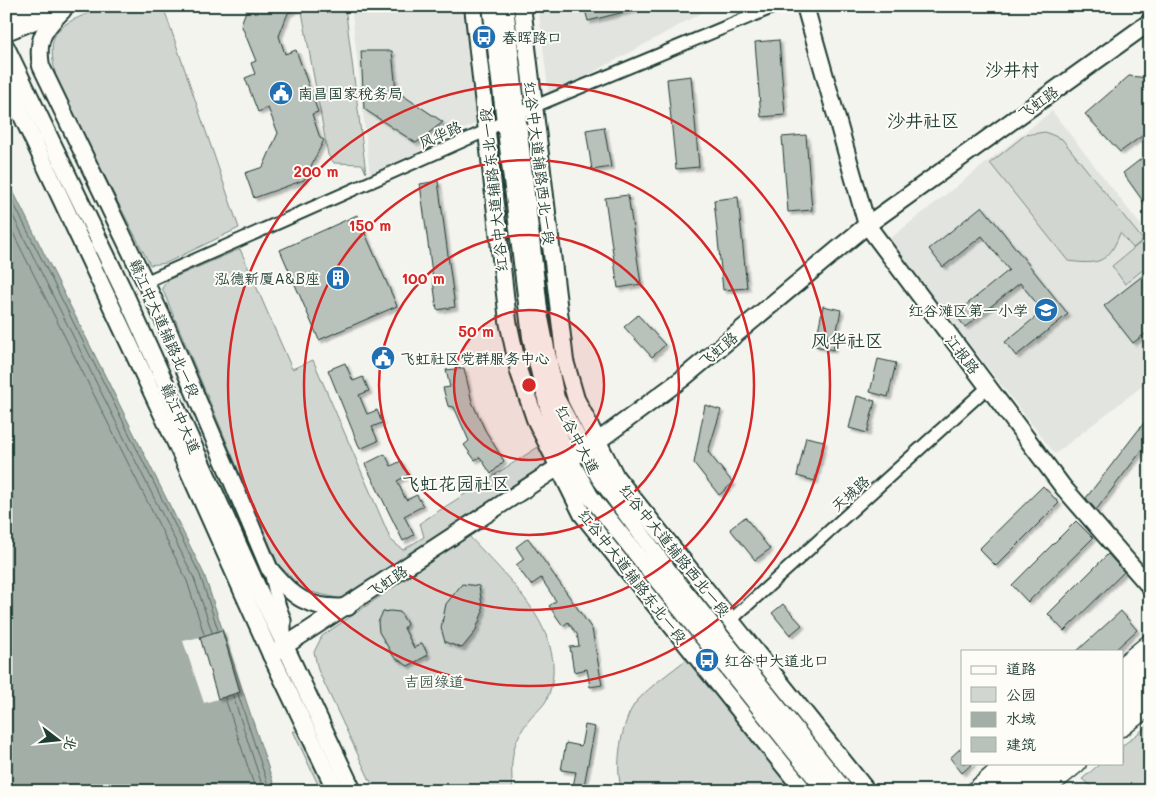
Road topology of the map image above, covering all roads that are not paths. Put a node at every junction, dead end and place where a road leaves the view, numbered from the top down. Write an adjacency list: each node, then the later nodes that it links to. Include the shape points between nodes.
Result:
1 (36, 6): 9 (street)
2 (473, 6): 16 (street, 红谷中大道辅路东北一段)
3 (491, 6): 15 (street, 红谷中大道)
4 (505, 6): 15 (street, 红谷中大道)
5 (522, 6): 14 (street, 红谷中大道辅路西北一段)
6 (776, 6): 14 (street, 风华路)
7 (806, 6): 17 (street, 江报路)
8 (68, 8): 11 (street); 19 (street, 赣江中大道辅路北一段, via 50,24 40,42 41,66)
9 (6, 18)
10 (1150, 22): 17 (street, 飞虹路)
11 (6, 32)
12 (6, 47): 29 (street, 赣江中大道, via 125,294)
13 (6, 82): 30 (street, 赣江中大道, via 177,445)
14 (533, 107): 15 (street, 风华路); 20 (street, 红谷中大道辅路西北一段)
15 (511, 118): 16 (street, 风华路); 18 (street, 红谷中大道); 23 (street, 红谷中大道, via 531,337 550,415)
16 (487, 130): 19 (street, 风华路); 23 (street, 红谷中大道辅路东北一段, via 508,321 517,364 535,419)
17 (867, 225): 21 (street, 江报路); 22 (street, 飞虹路, via 682,379)
18 (536, 280): 20 (street); 23 (street, 红谷中大道, via 540,318)
19 (145, 282): 24 (street, 赣江中大道辅路北一段)
20 (558, 309): 22 (street, 红谷中大道辅路西北一段, via 565,361 576,399)
21 (988, 388): 25 (street, 江报路, via 1063,487); 27 (street, 天城路)
22 (598, 441): 23 (street, 飞虹路); 27 (street, 红谷中大道辅路西北一段, via 616,477)
23 (570, 460): 26 (street, 飞虹路); 44 (street, 红谷中大道辅路东北一段, via 582,514); 45 (street, 红谷中大道, via 590,496); 46 (street, 红谷中大道, via 598,478)
24 (269, 568): 26 (street, 赣江中大道辅路北一段, via 293,594 306,602 330,608); 29 (street, via 274,593 285,620)
25 (1150, 586)
26 (348, 607): 29 (street, 飞虹路)
27 (731, 620): 47 (street, 红谷中大道辅路西北一段)
28 (1150, 643): 31 (main road)
29 (285, 646): 30 (street, 飞虹路); 43 (street, 赣江中大道)
30 (271, 655): 42 (street, 赣江中大道)
31 (1124, 664)
32 (1150, 664): 34 (highway)
33 (1150, 684): 35 (highway)
34 (1124, 685)
35 (1124, 704)
36 (1150, 705): 37 (main road)
37 (1124, 725)
38 (1006, 764): 48 (main road)
39 (1027, 764): 49 (highway)
40 (1049, 764): 50 (highway)
41 (1076, 764): 51 (main road)
42 (336, 791)
43 (353, 791)
44 (804, 791)
45 (826, 791)
46 (845, 791)
47 (867, 791)
48 (975, 791)
49 (994, 791)
50 (1015, 791)
51 (1044, 791)

